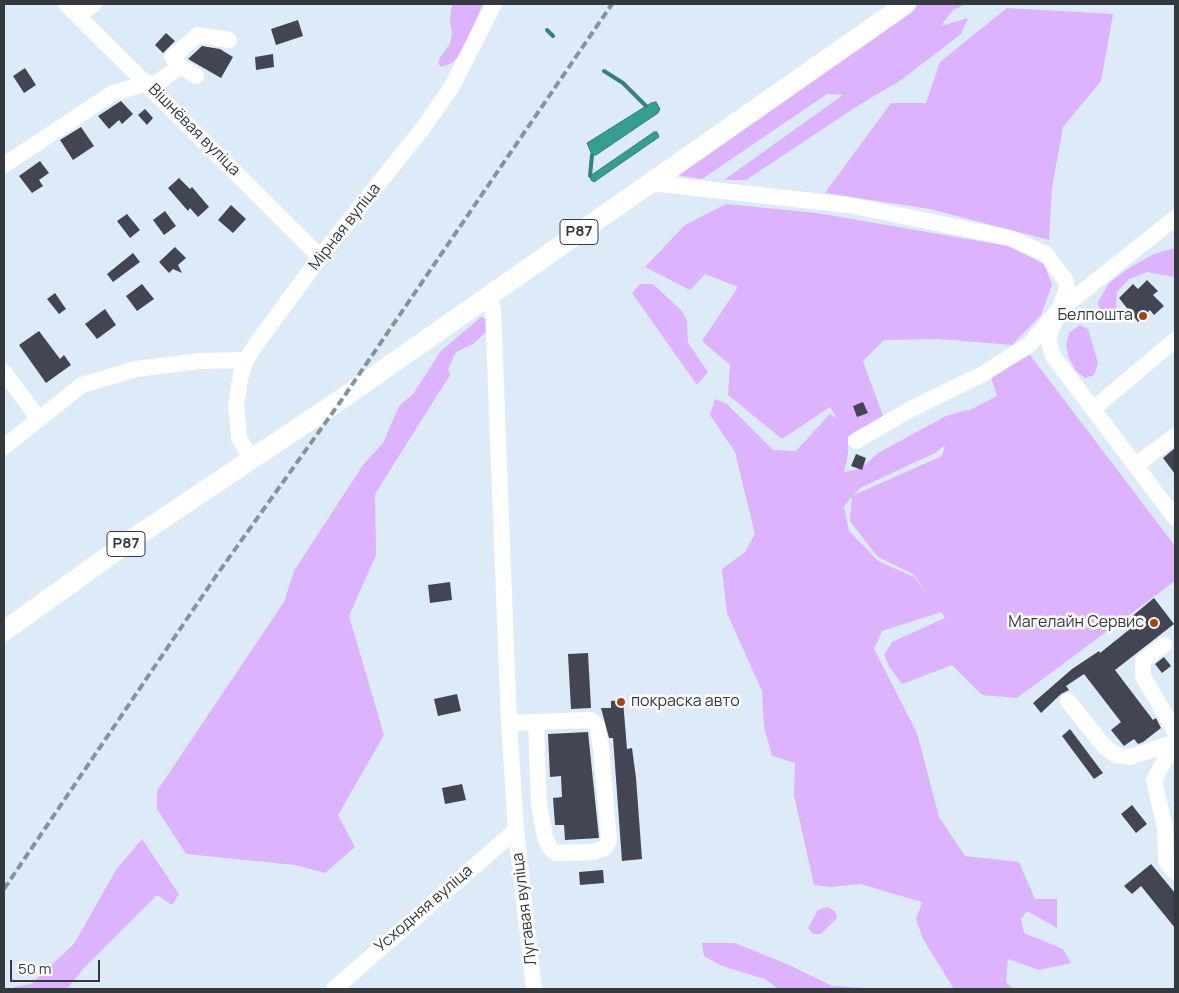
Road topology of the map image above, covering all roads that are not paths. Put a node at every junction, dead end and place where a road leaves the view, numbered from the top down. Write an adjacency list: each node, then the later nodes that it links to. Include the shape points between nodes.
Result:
1 (94, 4): 4 (street)
2 (494, 4): 12 (street, Мірная вуліца, via 451,88)
3 (906, 4): 10 (main road, Р87)
4 (72, 9): 8 (street, Вішнёвая вуліца)
5 (229, 40): 6 (street, via 198,35 172,57)
6 (180, 66): 7 (street); 8 (street)
7 (196, 76)
8 (150, 85): 9 (street, via 113,92); 12 (street, Вішнёвая вуліца)
9 (4, 165)
10 (650, 183): 13 (street, via 849,205 1010,238 1046,254); 15 (main road, Р87)
11 (1175, 218): 14 (street)
12 (320, 258): 18 (street, Мірная вуліца)
13 (1066, 281): 14 (street); 16 (street, via 1065,297)
14 (1091, 286): 16 (street)
15 (488, 295): 25 (main road, Р87); 31 (street, Лугавая вуліца, via 493,309)
16 (1057, 312): 20 (street, via 1048,338 1053,356); 23 (street, via 1030,344 983,374 911,409)
17 (1175, 340): 20 (street)
18 (246, 360): 21 (street, via 200,361 118,374 82,385); 25 (street, Мірная вуліца, via 236,405 239,438)
19 (4, 372): 21 (street)
20 (1093, 409): 26 (street)
21 (39, 419): 24 (street)
22 (1174, 439): 26 (street)
23 (856, 442)
24 (4, 447)
25 (251, 459): 28 (main road, Р87)
26 (1136, 465): 27 (street)
27 (1175, 518)
28 (4, 631)
29 (1164, 645): 33 (street, via 1143,660 1143,676)
30 (1068, 701): 33 (street, via 1116,756 1130,757)
31 (509, 723): 32 (street); 34 (street, Лугавая вуліца)
32 (536, 723): 32 (street, via 591,720 597,726 609,840 605,848 593,852 556,853 550,848 539,805)
33 (1174, 739): 35 (street, via 1154,780 1165,828 1166,861)
34 (516, 830): 36 (street, Усходняя вуліца); 37 (street, Лугавая вуліца)
35 (1175, 872)
36 (334, 989)
37 (534, 989)

